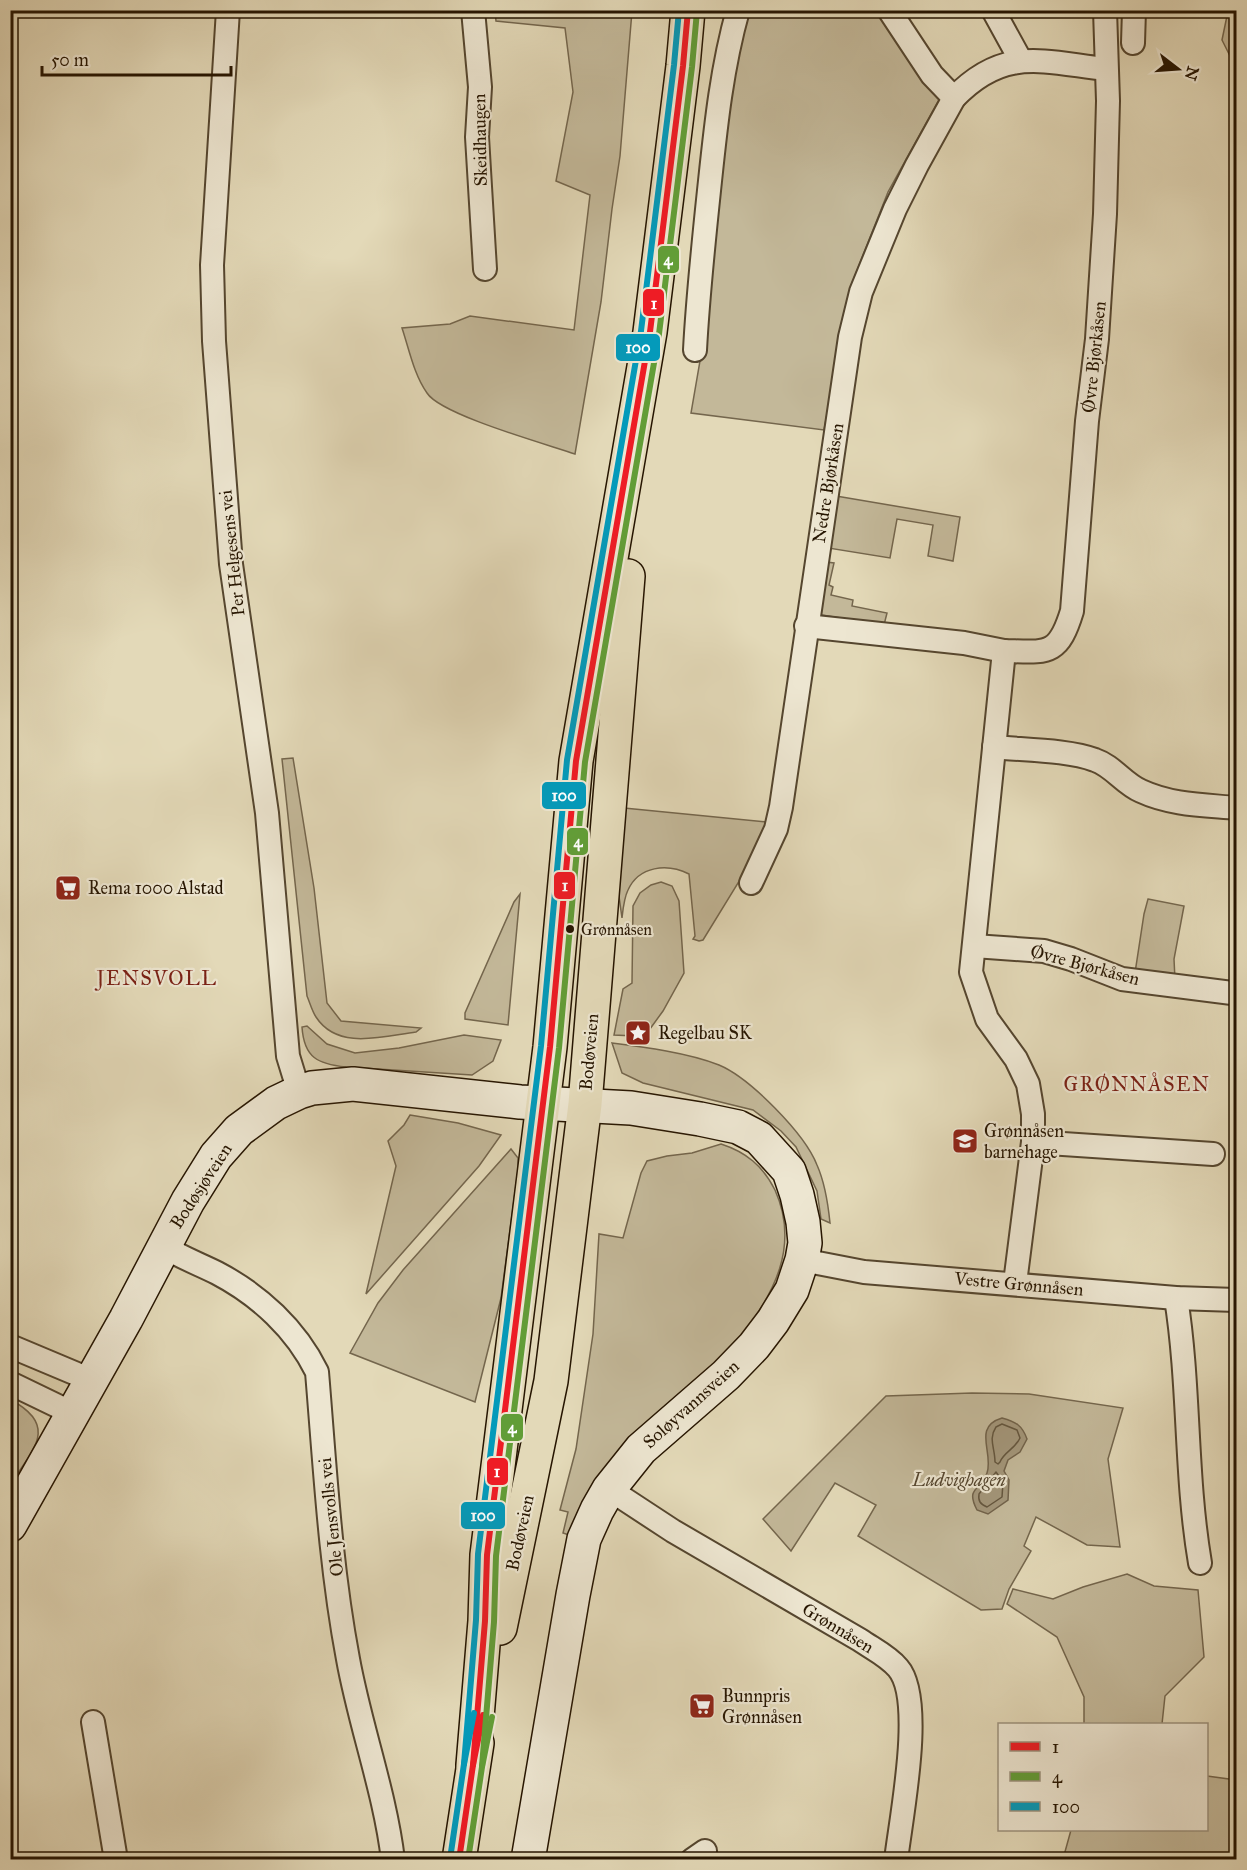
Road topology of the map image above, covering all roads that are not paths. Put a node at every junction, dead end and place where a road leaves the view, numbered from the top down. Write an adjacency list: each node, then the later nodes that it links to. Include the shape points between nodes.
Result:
1 (228, 10): 23 (street, Per Helgesens vei, via 212,265 214,341 231,564 267,813 288,1056)
2 (473, 10): 13 (street, Skeidhaugen, via 480,87 477,137)
3 (688, 10): 14 (main road, Bodøveien)
4 (738, 10): 15 (street, via 717,114)
5 (889, 10): 12 (street, via 932,75)
6 (993, 10): 10 (street)
7 (1105, 10): 11 (street, Øvre Bjørkåsen)
8 (1134, 10): 9 (street)
9 (1133, 42)
10 (1021, 61): 11 (street, Nedre Bjørkåsen); 12 (street, Nedre Bjørkåsen, via 987,70)
11 (1106, 69): 17 (street, Øvre Bjørkåsen, via 1106,214 1072,611 1066,631 1055,647 1040,652)
12 (954, 98): 16 (street, Nedre Bjørkåsen, via 895,209 861,292 850,337)
13 (485, 269)
14 (650, 332): 24 (main road, Bodøveien, via 576,761); 25 (main road, Bodøveien)
15 (695, 350)
16 (806, 626): 17 (street, Øvre Bjørkåsen); 20 (street, Nedre Bjørkåsen, via 776,829)
17 (1004, 651): 18 (street)
18 (994, 747): 19 (street, via 1097,760 1139,790 1156,797); 21 (street)
19 (1236, 808)
20 (751, 883)
21 (974, 946): 22 (street, Øvre Bjørkåsen, via 1044,951 1122,979); 26 (street, via 971,972 987,1019 1016,1059 1028,1084)
22 (1232, 993)
23 (299, 1092): 24 (street, Bodøsjøveien, via 353,1084); 28 (street, Bodøsjøveien, via 276,1103 239,1130 216,1156)
24 (543, 1103): 25 (street, Bodøsjøveien); 41 (main road, Bodøveien, via 487,1555)
25 (585, 1104): 29 (street, Soløyvannsveien, via 700,1119 738,1127 759,1138 789,1171 803,1222); 41 (main road, Bodøveien, via 551,1380)
26 (1033, 1142): 27 (street); 30 (street)
27 (1213, 1154)
28 (163, 1246): 34 (street, Bodøsjøveien); 43 (street, Ole Jensvolls vei, via 251,1295 288,1328 317,1372 348,1658)
29 (802, 1260): 30 (street, Vestre Grønnåsen, via 864,1272); 37 (street, Soløyvannsveien, via 792,1290 754,1346 641,1449)
30 (1015, 1283): 31 (street, Vestre Grønnåsen)
31 (1176, 1298): 32 (street, Vestre Grønnåsen); 39 (street)
32 (1236, 1300)
33 (10, 1346): 34 (street)
34 (90, 1380): 36 (street, Bodøsjøveien)
35 (10, 1383): 36 (street)
36 (72, 1413): 38 (street, Bodøsjøveien)
37 (609, 1489): 45 (street, Soløyvannsveien, via 585,1539); 46 (street, Grønnåsen, via 860,1640 898,1669 907,1684 911,1728)
38 (10, 1525)
39 (1200, 1563)
40 (93, 1722): 42 (street)
41 (473, 1765): 44 (main road, Bodøveien)
42 (117, 1860)
43 (393, 1860)
44 (459, 1860)
45 (528, 1860)
46 (896, 1860)

